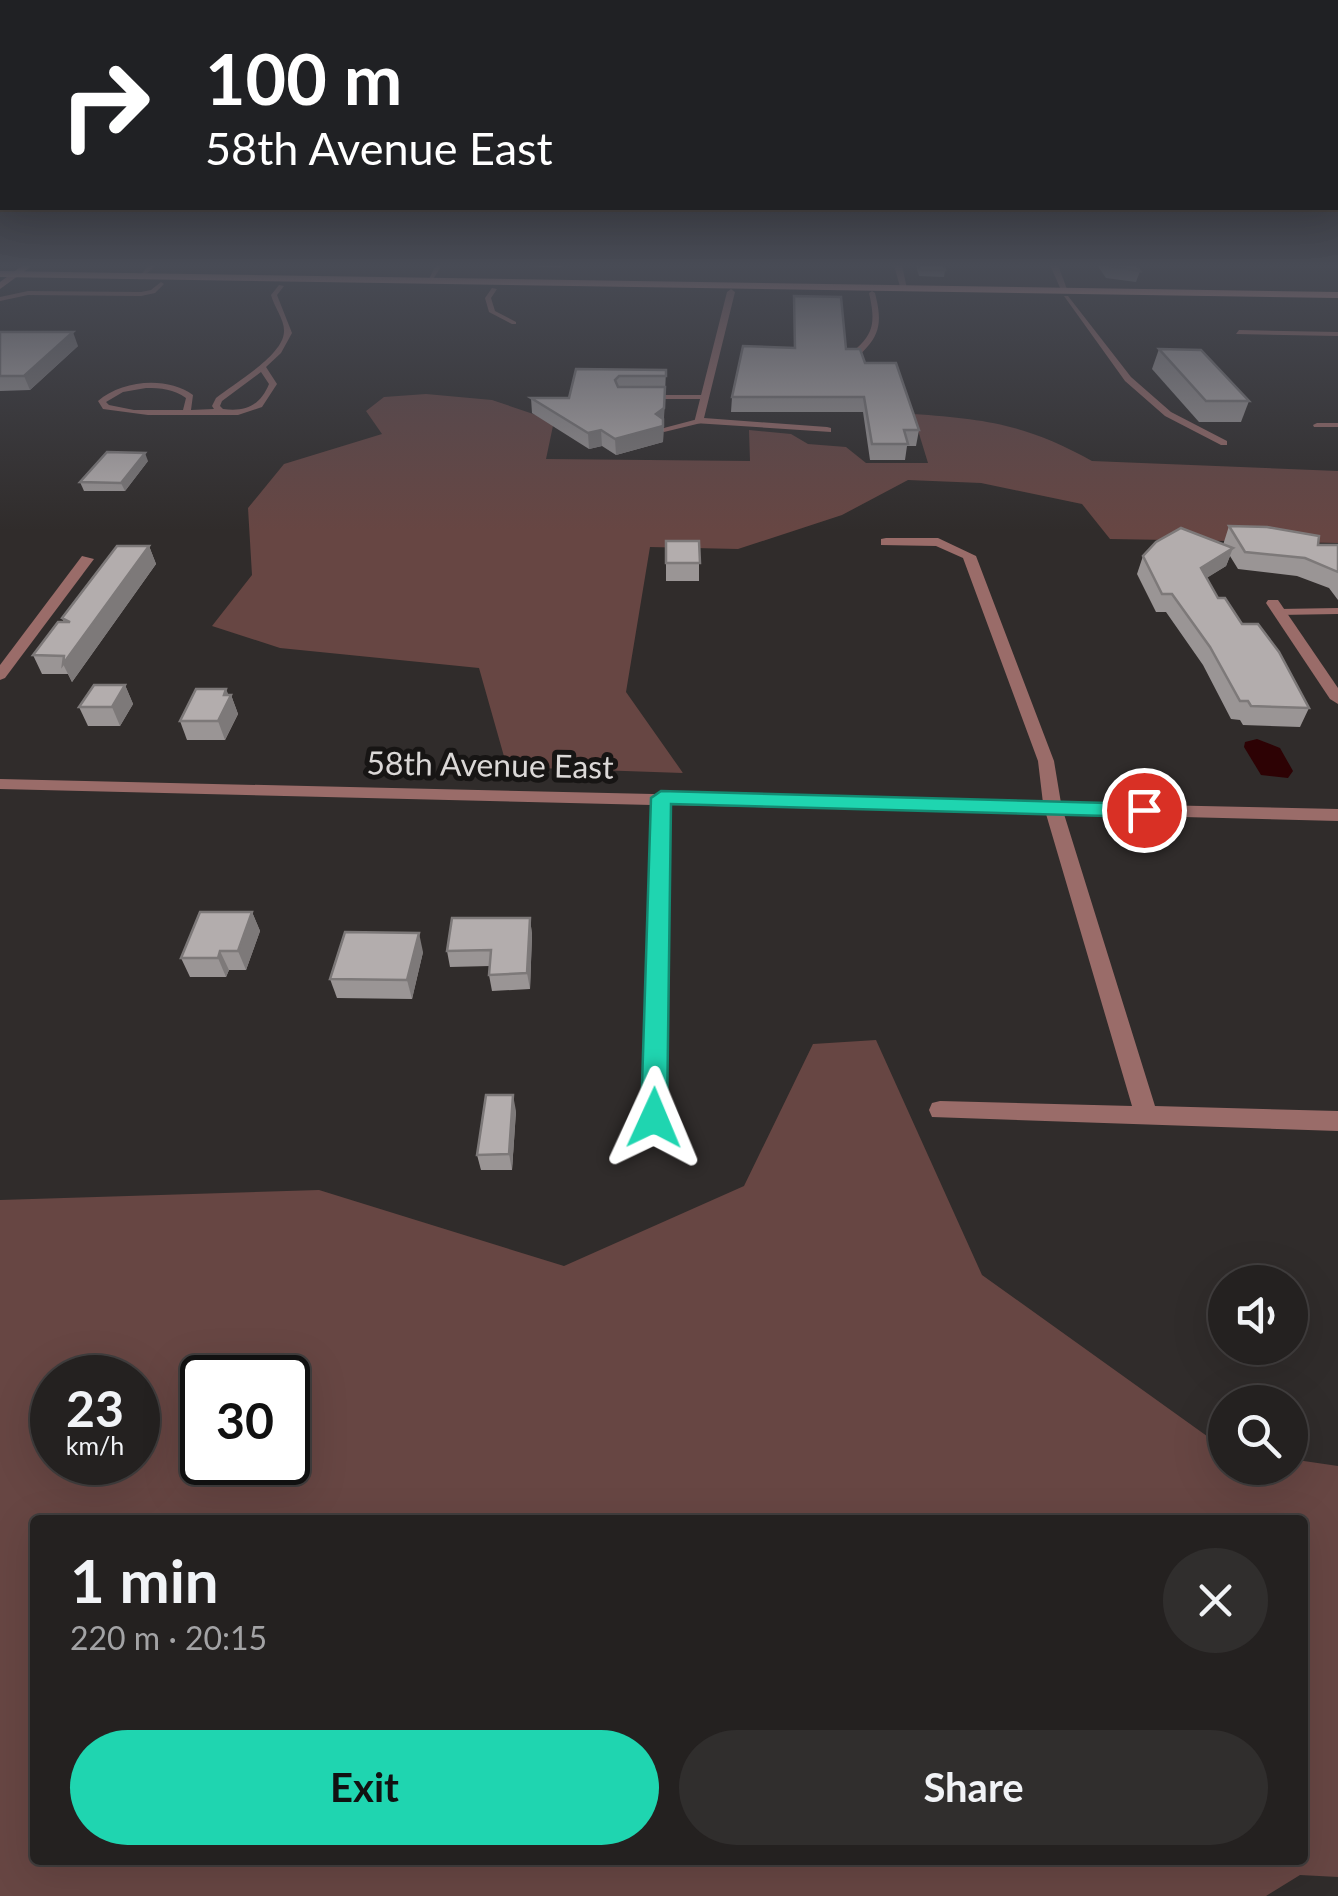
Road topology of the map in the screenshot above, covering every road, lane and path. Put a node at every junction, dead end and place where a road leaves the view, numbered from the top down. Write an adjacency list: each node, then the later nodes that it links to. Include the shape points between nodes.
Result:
1 (274, 353): 6 (lane)
2 (716, 353): 8 (street)
3 (856, 353): 5 (lane)
4 (1110, 353): 16 (lane, via 1168,414)
5 (852, 357)
6 (263, 369): 9 (lane, via 219,400); 9 (lane, via 274,384 262,405 241,414)
7 (639, 397): 8 (lane)
8 (705, 398): 11 (street)
9 (220, 411): 10 (lane)
10 (187, 412): 10 (lane, via 116,410 102,401 124,389 180,389 190,397)
11 (698, 421): 14 (lane); 15 (street)
12 (1318, 425): 13 (lane)
13 (1338, 425)
14 (664, 429)
15 (826, 430)
16 (1224, 442)
17 (886, 542): 25 (street, via 938,542 970,556 1046,761)
18 (88, 559): 21 (street)
19 (1276, 608): 20 (lane); 22 (street)
20 (1338, 611)
21 (0, 675)
22 (1338, 699)
23 (0, 784): 24 (street, 58th Avenue East)
24 (661, 798): 25 (street, 58th Avenue East); 29 (street)
25 (1053, 808): 26 (street, 58th Avenue East); 28 (street)
26 (1338, 815)
27 (940, 1110): 28 (street)
28 (1146, 1116): 30 (street)
29 (654, 1118)
30 (1338, 1120)

